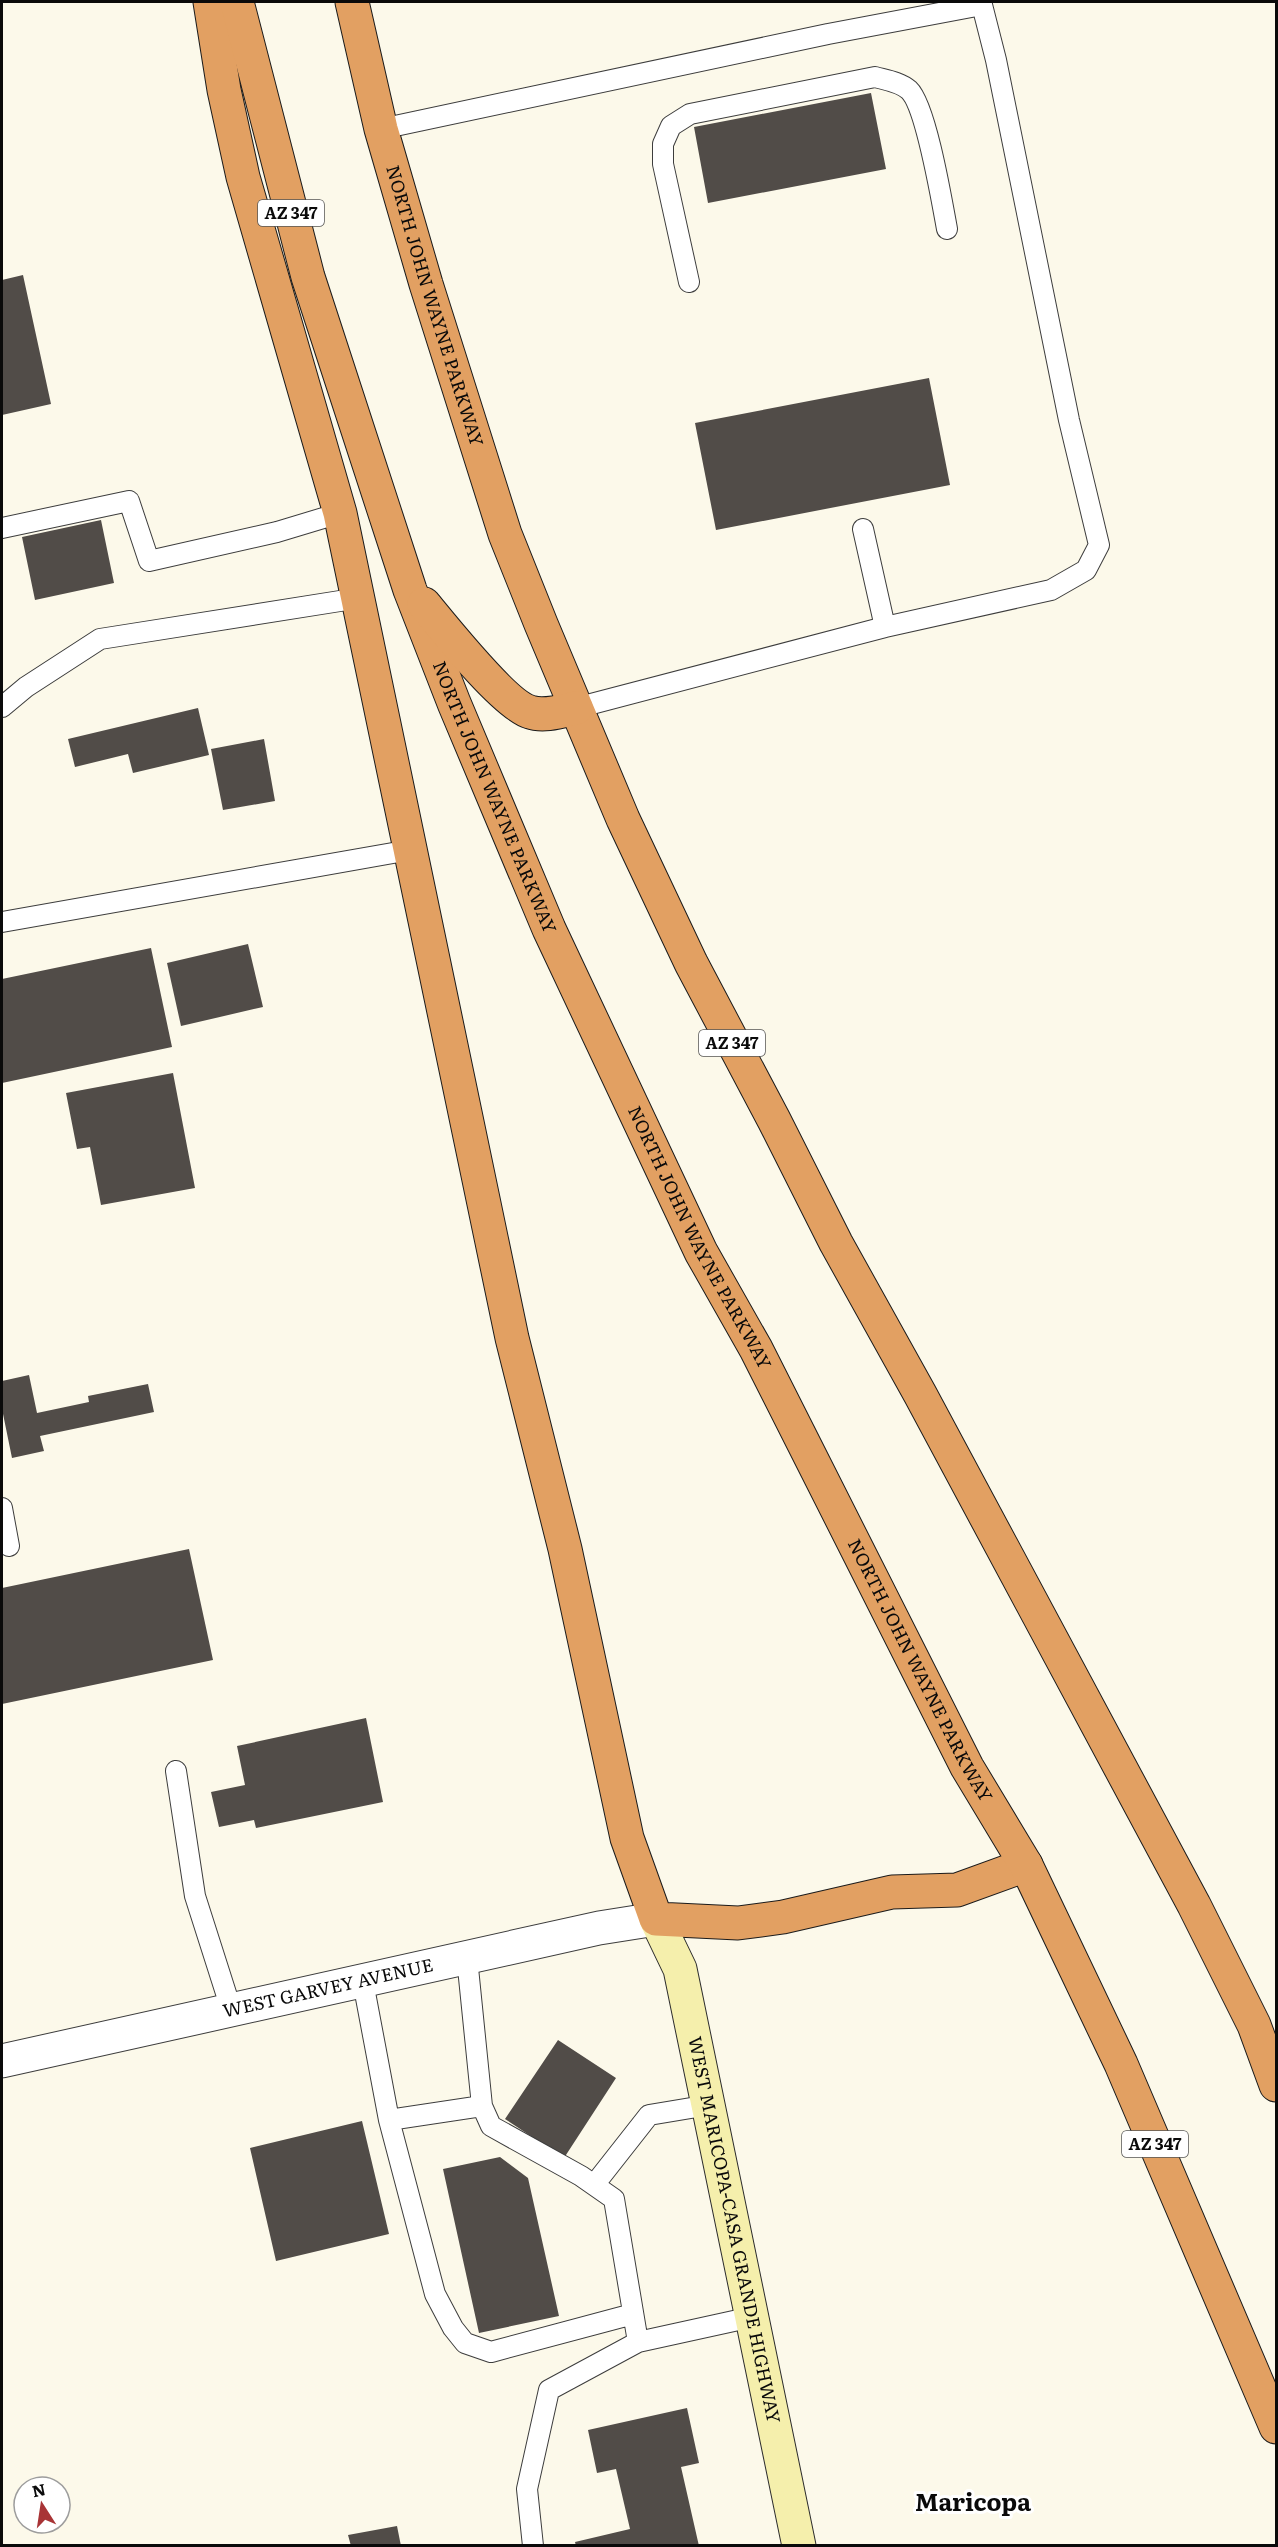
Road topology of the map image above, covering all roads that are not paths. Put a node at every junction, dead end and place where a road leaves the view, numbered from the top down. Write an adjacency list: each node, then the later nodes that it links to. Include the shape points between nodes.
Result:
1 (210, 2): 7 (highway, via 243,177)
2 (237, 2): 10 (highway, NORTH JOHN WAYNE PARKWAY / AZ 347, via 308,277)
3 (352, 2): 4 (highway, NORTH JOHN WAYNE PARKWAY / AZ 347)
4 (381, 129): 12 (lane, via 982,5 1069,420 1100,545 1086,570 1051,590); 14 (highway, NORTH JOHN WAYNE PARKWAY / AZ 347, via 505,534)
5 (947, 229): 6 (lane, via 924,123 910,91 874,76 753,100 690,114 671,126 663,144 663,164)
6 (689, 282)
7 (340, 513): 8 (lane, via 277,532 149,561 129,501); 11 (highway)
8 (2, 528)
9 (863, 529): 12 (lane)
10 (410, 590): 14 (highway, via 502,693 529,712); 20 (highway, NORTH JOHN WAYNE PARKWAY / AZ 347, via 549,928 701,1252 766,1370 967,1767)
11 (359, 598): 13 (lane, via 100,639); 15 (highway)
12 (885, 627): 14 (lane)
13 (2, 707)
14 (576, 708): 25 (highway, NORTH JOHN WAYNE PARKWAY / AZ 347, via 623,819 726,1032 1194,1905)
15 (410, 850): 16 (lane); 21 (highway, via 512,1338 565,1549 627,1838)
16 (2, 922)
17 (2, 1508): 18 (lane)
18 (9, 1546)
19 (176, 1771): 24 (lane, via 195,1896)
20 (1026, 1865): 21 (highway, via 957,1890 892,1892 783,1917 738,1923); 36 (highway, NORTH JOHN WAYNE PARKWAY / AZ 347, via 1121,2064)
21 (656, 1919): 22 (street, WEST GARVEY AVENUE); 29 (main road, WEST MARICOPA-CASA GRANDE HIGHWAY, via 680,1969)
22 (466, 1958): 23 (street, WEST GARVEY AVENUE); 30 (lane)
23 (363, 1982): 24 (street, WEST GARVEY AVENUE); 31 (lane)
24 (232, 2012): 27 (street, WEST GARVEY AVENUE)
25 (1254, 2025): 26 (highway); 28 (highway, NORTH JOHN WAYNE PARKWAY / AZ 347)
26 (1276, 2057)
27 (2, 2061)
28 (1276, 2085)
29 (709, 2105): 32 (lane, via 649,2115); 34 (main road, WEST MARICOPA-CASA GRANDE HIGHWAY)
30 (482, 2106): 31 (lane); 32 (lane, via 491,2126)
31 (388, 2120): 33 (lane, via 435,2294 465,2343 491,2352)
32 (594, 2185): 33 (lane, via 614,2199)
33 (633, 2314): 35 (lane)
34 (752, 2318): 35 (lane); 38 (main road, WEST MARICOPA-CASA GRANDE HIGHWAY)
35 (638, 2342): 37 (lane, via 549,2390 527,2489)
36 (1276, 2427)
37 (533, 2546)
38 (799, 2546)

